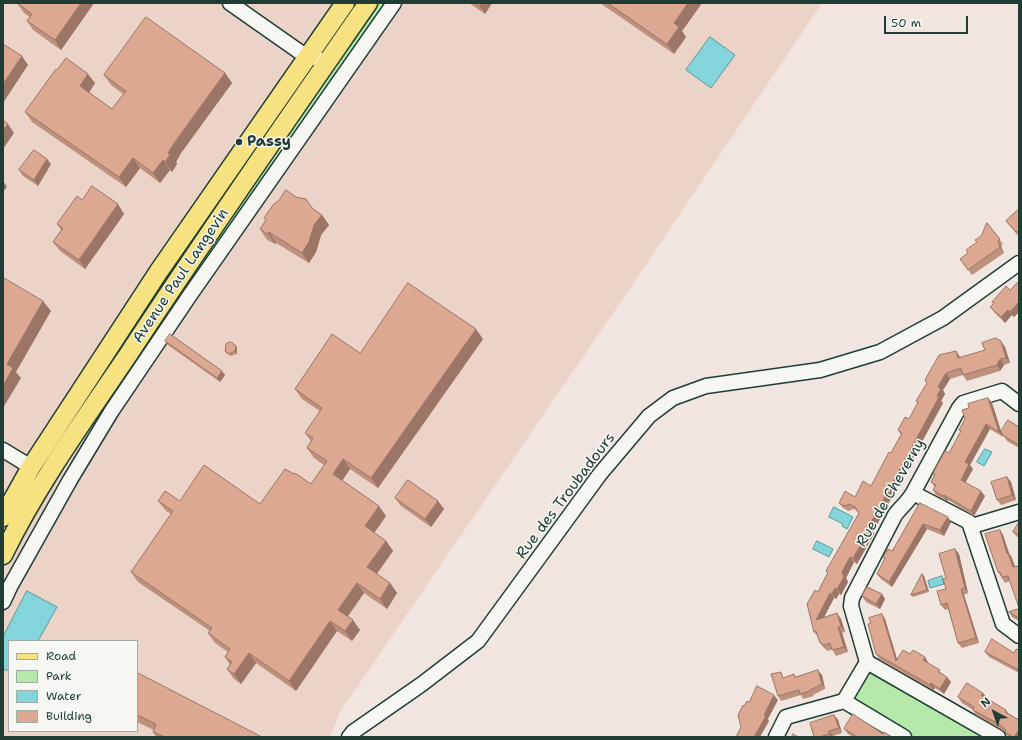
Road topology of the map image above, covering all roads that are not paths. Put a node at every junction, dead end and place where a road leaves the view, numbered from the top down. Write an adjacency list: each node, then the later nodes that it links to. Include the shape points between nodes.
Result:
1 (230, 3): 5 (street)
2 (345, 3): 5 (main road, Avenue Paul Langevin)
3 (368, 3): 6 (main road, Avenue Paul Langevin)
4 (394, 3): 10 (street)
5 (307, 57): 6 (street); 8 (main road, Avenue Paul Langevin)
6 (329, 59): 9 (main road, Avenue Paul Langevin)
7 (1019, 263): 23 (street, Rue des Troubadours, via 943,318 880,352 820,370 706,386 673,398 650,416 600,474 478,641)
8 (159, 271): 9 (street); 13 (main road, Avenue Paul Langevin)
9 (175, 283): 10 (street); 18 (main road, Avenue Paul Langevin, via 49,474 16,528)
10 (190, 296): 19 (street, via 111,412 70,480)
11 (1019, 404): 14 (street, Rue de Cheverny, via 1002,391 963,403)
12 (3, 450): 13 (street)
13 (31, 467): 16 (main road, Avenue Paul Langevin)
14 (913, 493): 17 (street, via 969,522); 21 (street, Rue de Cheverny, via 908,503 895,515 852,598 851,606)
15 (1019, 512): 17 (street)
16 (3, 517)
17 (972, 526): 20 (street, via 1002,624)
18 (3, 556)
19 (3, 602)
20 (1019, 636)
21 (867, 662): 22 (street); 26 (street)
22 (844, 701): 24 (street, via 786,717); 25 (street)
23 (349, 737)
24 (776, 737)
25 (904, 737)
26 (998, 737)

